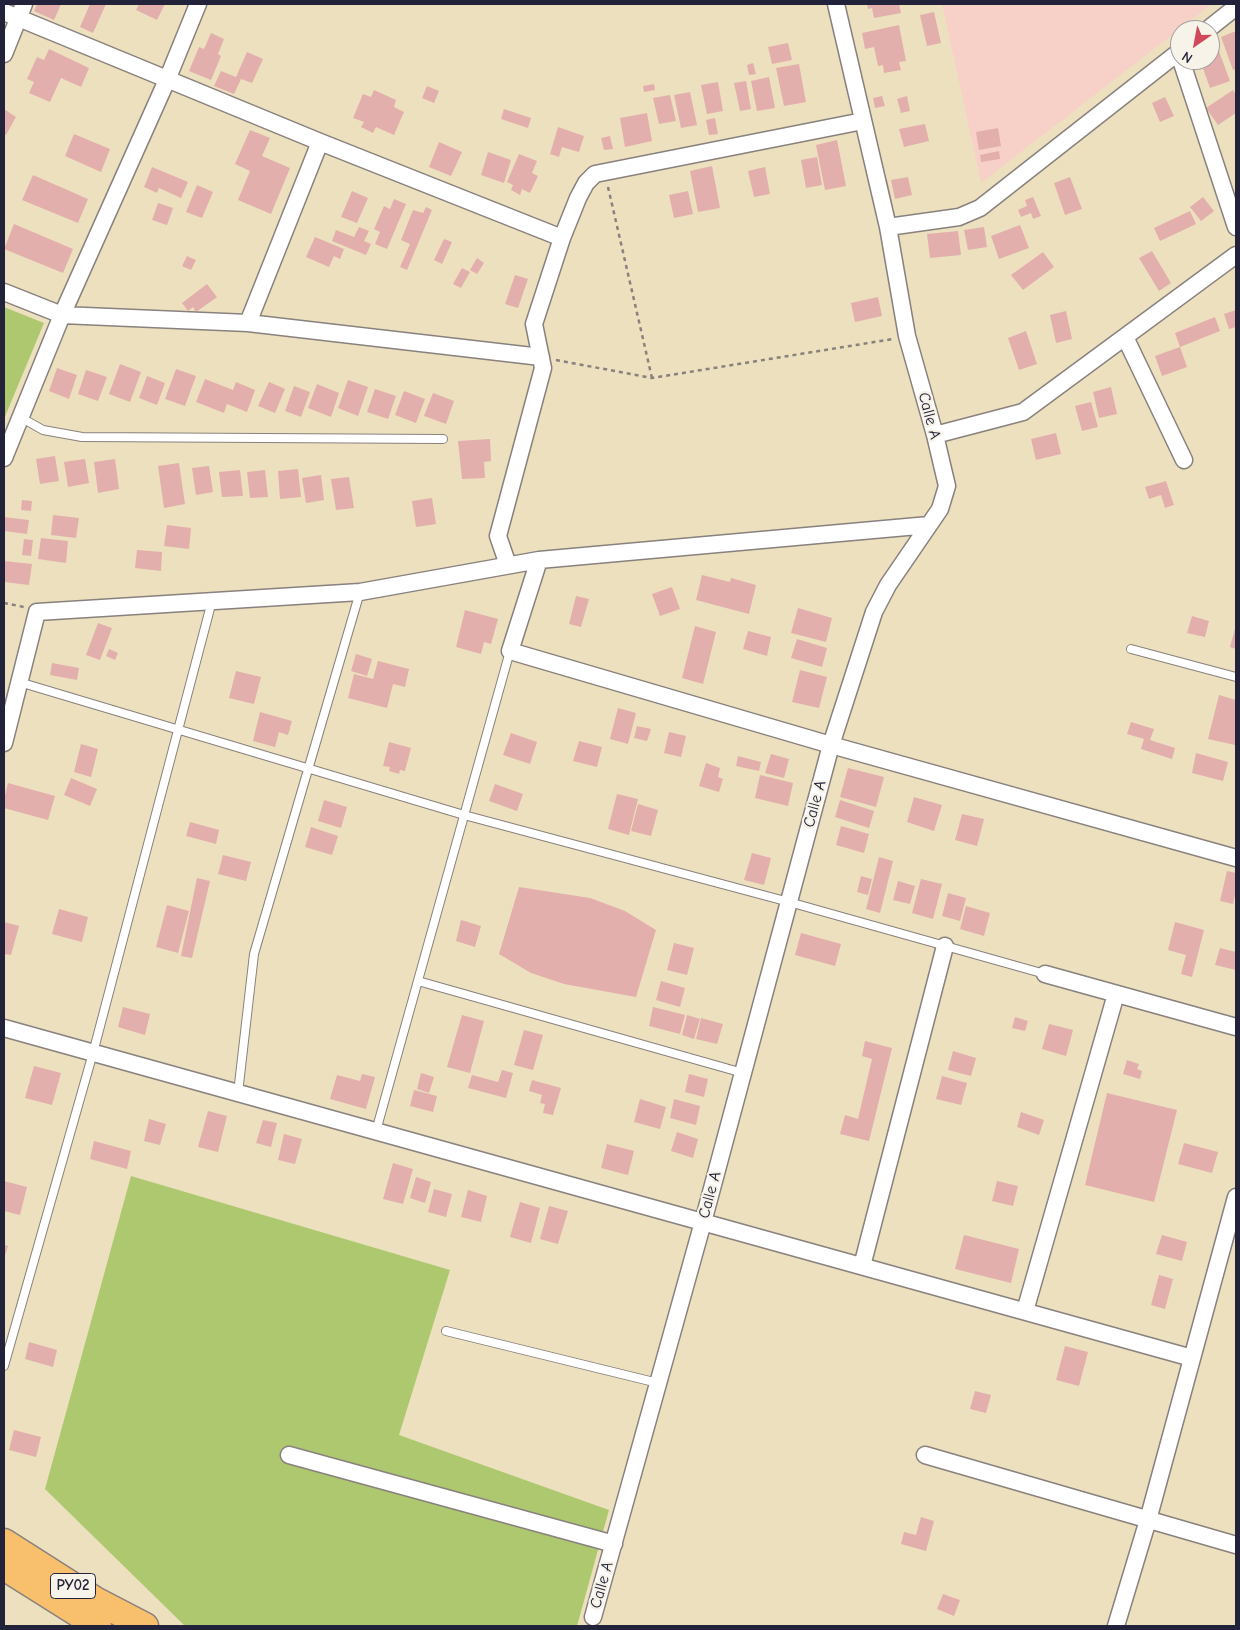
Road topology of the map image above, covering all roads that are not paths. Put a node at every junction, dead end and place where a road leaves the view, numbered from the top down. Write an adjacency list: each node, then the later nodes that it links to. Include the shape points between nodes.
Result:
1 (7, 4): 5 (street)
2 (198, 4): 10 (street)
3 (836, 4): 11 (street, Calle A)
4 (1236, 6): 6 (street)
5 (13, 11): 7 (street); 10 (street)
6 (1219, 20)
7 (4, 54)
8 (1170, 64): 13 (street, via 980,208 959,217)
9 (1185, 70): 14 (street)
10 (167, 80): 12 (street); 18 (street)
11 (863, 121): 13 (street, Calle A); 15 (street, via 595,174 578,198)
12 (320, 142): 15 (street); 19 (street)
13 (888, 227): 23 (street, Calle A, via 907,336)
14 (1236, 227)
15 (562, 238): 21 (street, via 534,324)
16 (1236, 254): 20 (street)
17 (4, 292): 18 (street)
18 (62, 316): 19 (street); 22 (street)
19 (248, 323): 21 (street)
20 (1125, 337): 23 (street, via 1023,412); 26 (street)
21 (541, 357): 29 (street, via 544,368 498,536)
22 (20, 417): 24 (lane, via 43,430 82,437); 25 (street)
23 (935, 435): 27 (street, Calle A, via 947,486 940,510)
24 (443, 439)
25 (4, 458)
26 (1184, 460)
27 (929, 526): 28 (street); 38 (street, Calle A, via 888,585 874,612)
28 (539, 560): 29 (street); 33 (street)
29 (508, 566): 30 (street)
30 (360, 592): 31 (street); 39 (lane)
31 (212, 601): 35 (street, via 37,612); 36 (lane)
32 (1131, 649): 34 (lane)
33 (510, 651): 38 (street); 40 (lane)
34 (1236, 677)
35 (19, 682): 36 (lane); 37 (street)
36 (178, 730): 39 (lane); 49 (lane)
37 (4, 743)
38 (830, 745): 41 (street); 42 (street, Calle A)
39 (308, 768): 40 (lane); 51 (lane, via 254,954)
40 (464, 815): 42 (lane); 45 (lane)
41 (1236, 858)
42 (789, 902): 43 (lane); 50 (street, Calle A)
43 (944, 946): 44 (lane); 55 (street)
44 (1045, 974): 46 (street)
45 (418, 981): 50 (lane); 52 (lane)
46 (1116, 994): 47 (street); 56 (street)
47 (1236, 1027)
48 (4, 1028): 49 (street)
49 (93, 1053): 51 (street); 59 (lane)
50 (743, 1073): 54 (street, Calle A)
51 (238, 1093): 52 (street)
52 (376, 1131): 54 (street)
53 (1236, 1197): 58 (street)
54 (703, 1222): 55 (street); 60 (street, Calle A)
55 (862, 1266): 56 (street)
56 (1025, 1311): 58 (street)
57 (446, 1331): 60 (lane)
58 (1192, 1358): 63 (street)
59 (4, 1366)
60 (658, 1383): 65 (street, Calle A)
61 (289, 1455): 65 (street)
62 (925, 1455): 63 (street)
63 (1148, 1520): 66 (street); 71 (street)
64 (4, 1542): 70 (highway, PY02, via 95,1600)
65 (614, 1544): 68 (street, Calle A)
66 (1236, 1545)
67 (4, 1567): 69 (highway, PY02)
68 (593, 1617)
69 (98, 1626)
70 (146, 1626)
71 (1116, 1626)

